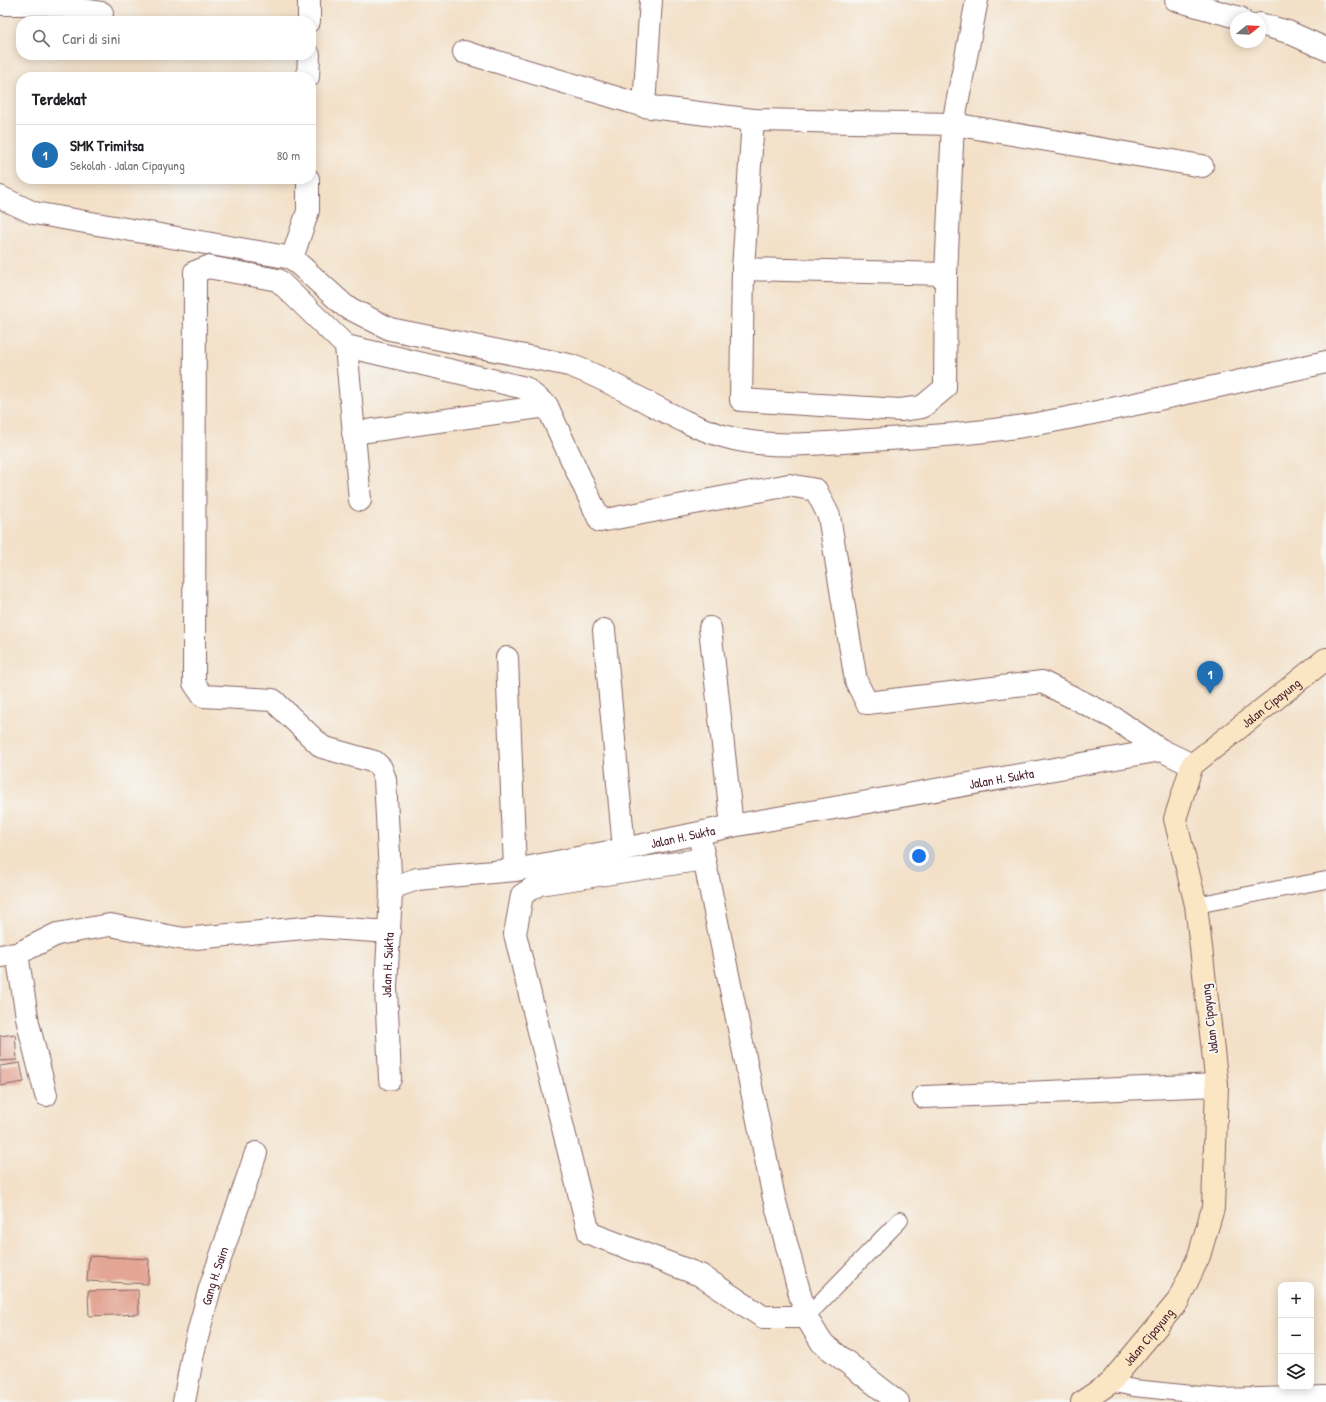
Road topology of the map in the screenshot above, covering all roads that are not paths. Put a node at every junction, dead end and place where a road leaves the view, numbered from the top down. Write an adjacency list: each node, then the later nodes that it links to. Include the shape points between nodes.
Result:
1 (309, 0): 9 (street)
2 (651, 0): 15 (street)
3 (976, 0): 17 (street)
4 (1176, 0): 8 (street)
5 (47, 2): 6 (street); 7 (street)
6 (0, 4)
7 (102, 13)
8 (1230, 15)
9 (309, 16)
10 (1266, 26): 11 (street)
11 (1326, 48)
12 (464, 52): 15 (street)
13 (308, 60): 14 (street)
14 (308, 72)
15 (644, 106): 16 (street)
16 (753, 120): 17 (street); 22 (street)
17 (953, 124): 18 (street); 23 (street)
18 (1202, 166)
19 (308, 184): 21 (street, via 308,211)
20 (0, 197): 21 (street, via 34,213)
21 (292, 258): 25 (street, via 345,306 390,329 569,365 595,374 619,389 698,427 732,439 766,445 957,435 1041,423)
22 (743, 269): 23 (street); 23 (street, via 741,400 900,410 922,407 945,388)
23 (946, 274)
24 (346, 346): 26 (street, via 525,388); 27 (street); 41 (street, via 278,280 208,267 195,272 194,683 203,696 273,700 322,747 375,762 381,768 385,779)
25 (1326, 362)
26 (547, 406): 27 (street); 33 (street, via 600,521 788,485 816,490 829,516 856,681 867,703 1042,682 1114,718)
27 (353, 433): 28 (street)
28 (360, 500)
29 (710, 628): 35 (street)
30 (604, 630): 37 (street)
31 (507, 658): 39 (street)
32 (1326, 659): 34 (main road, Jalan Cipayung)
33 (1161, 750): 34 (street); 35 (street, Jalan H. Sukta)
34 (1192, 765): 42 (main road, Jalan Cipayung, via 1175,819)
35 (732, 826): 36 (street, Jalan H. Sukta)
36 (699, 834): 37 (street, Jalan H. Sukta); 38 (street)
37 (624, 849): 39 (street, Jalan H. Sukta)
38 (704, 859): 51 (street, via 774,1198); 51 (street, via 539,884 522,895 515,934 589,1232 700,1275 763,1317)
39 (514, 870): 41 (street, Jalan H. Sukta, via 417,879 397,886)
40 (1326, 880): 42 (lane)
41 (391, 893): 43 (street, Jalan H. Sukta)
42 (1196, 904): 46 (main road, Jalan Cipayung)
43 (390, 932): 44 (street, via 316,927 184,939 110,925 57,934); 45 (street, Jalan H. Sukta, via 386,987)
44 (8, 955): 47 (street)
45 (390, 1079)
46 (1217, 1086): 48 (street); 52 (main road, Jalan Cipayung, via 1213,1208 1199,1256 1178,1301)
47 (46, 1095)
48 (924, 1097)
49 (256, 1153): 54 (street, Gang H. Saim, via 210,1288)
50 (900, 1220): 51 (lane)
51 (806, 1317): 55 (street, via 822,1343)
52 (1110, 1383): 53 (lane, via 1220,1397); 56 (main road, Jalan Cipayung)
53 (1326, 1394)
54 (184, 1402)
55 (898, 1402)
56 (1082, 1402)

